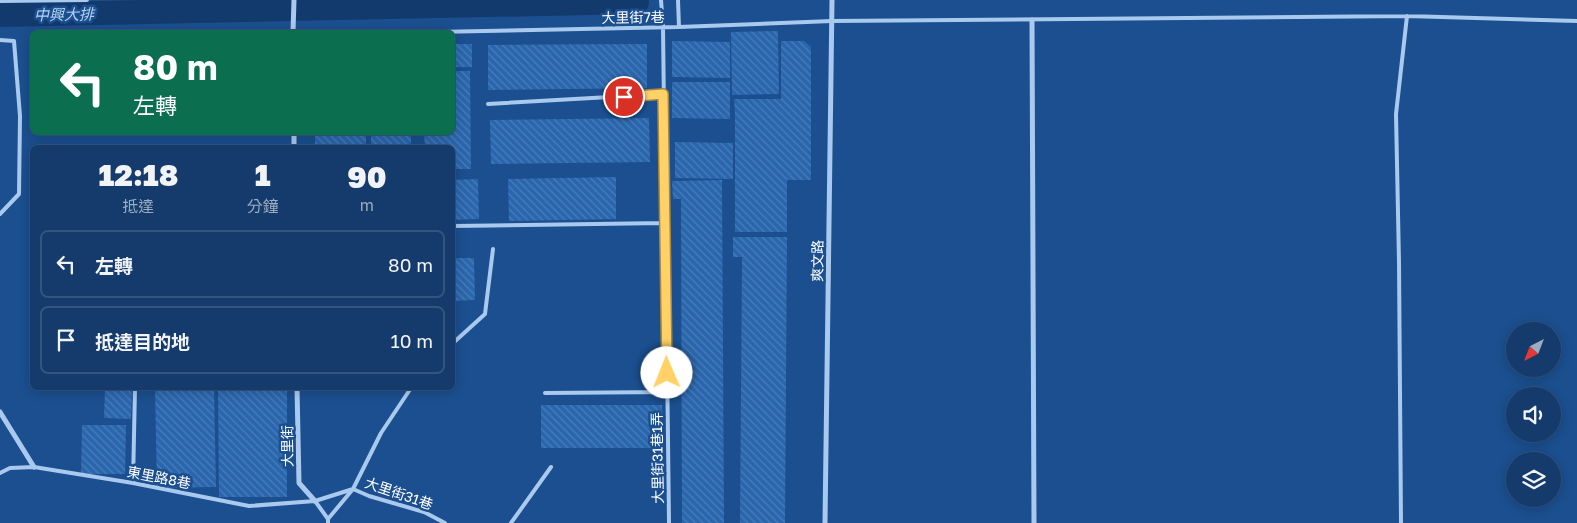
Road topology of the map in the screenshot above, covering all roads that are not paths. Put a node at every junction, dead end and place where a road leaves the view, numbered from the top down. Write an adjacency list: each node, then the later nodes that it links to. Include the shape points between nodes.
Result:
1 (87, 0): 6 (lane)
2 (294, 0): 13 (street)
3 (661, 0): 11 (lane, 大里街31巷1弄)
4 (678, 0): 12 (lane)
5 (832, 0): 9 (street, 爽文路)
6 (0, 1)
7 (1407, 16): 8 (lane); 10 (lane); 41 (lane, via 1396,114)
8 (1032, 20): 9 (lane); 40 (street)
9 (832, 21): 12 (lane, 大里街7巷); 39 (street, 爽文路)
10 (1577, 21)
11 (663, 27): 12 (lane, 大里街7巷); 14 (lane, 大里街7巷); 16 (lane, 大里街31巷1弄)
12 (679, 27)
13 (293, 30)
14 (455, 32)
15 (0, 40): 18 (lane, via 14,41 20,116 19,194)
16 (663, 94): 17 (lane); 19 (lane, 大里街31巷1弄)
17 (488, 104)
18 (0, 214)
19 (664, 223): 20 (lane); 26 (lane, 大里街31巷1弄)
20 (455, 226)
21 (492, 249): 22 (lane, via 485,314)
22 (455, 341)
23 (135, 390): 32 (lane)
24 (298, 390): 34 (street, 大里街, via 299,483)
25 (411, 390): 33 (lane, via 380,433)
26 (667, 392): 27 (lane); 38 (lane, 大里街31巷1弄)
27 (545, 394)
28 (0, 412): 29 (street)
29 (34, 467): 31 (lane, 東里路8巷, via 10,468); 32 (lane, 東里路8巷)
30 (550, 467): 37 (lane)
31 (0, 473)
32 (133, 484): 34 (lane, 東里路8巷, via 249,506)
33 (353, 489): 34 (lane, 大里街31巷); 35 (lane); 36 (lane, 大里街31巷, via 424,512)
34 (315, 501): 35 (lane, 大里街)
35 (328, 521)
36 (445, 523)
37 (511, 523)
38 (669, 523)
39 (825, 523)
40 (1034, 523)
41 (1401, 523)

